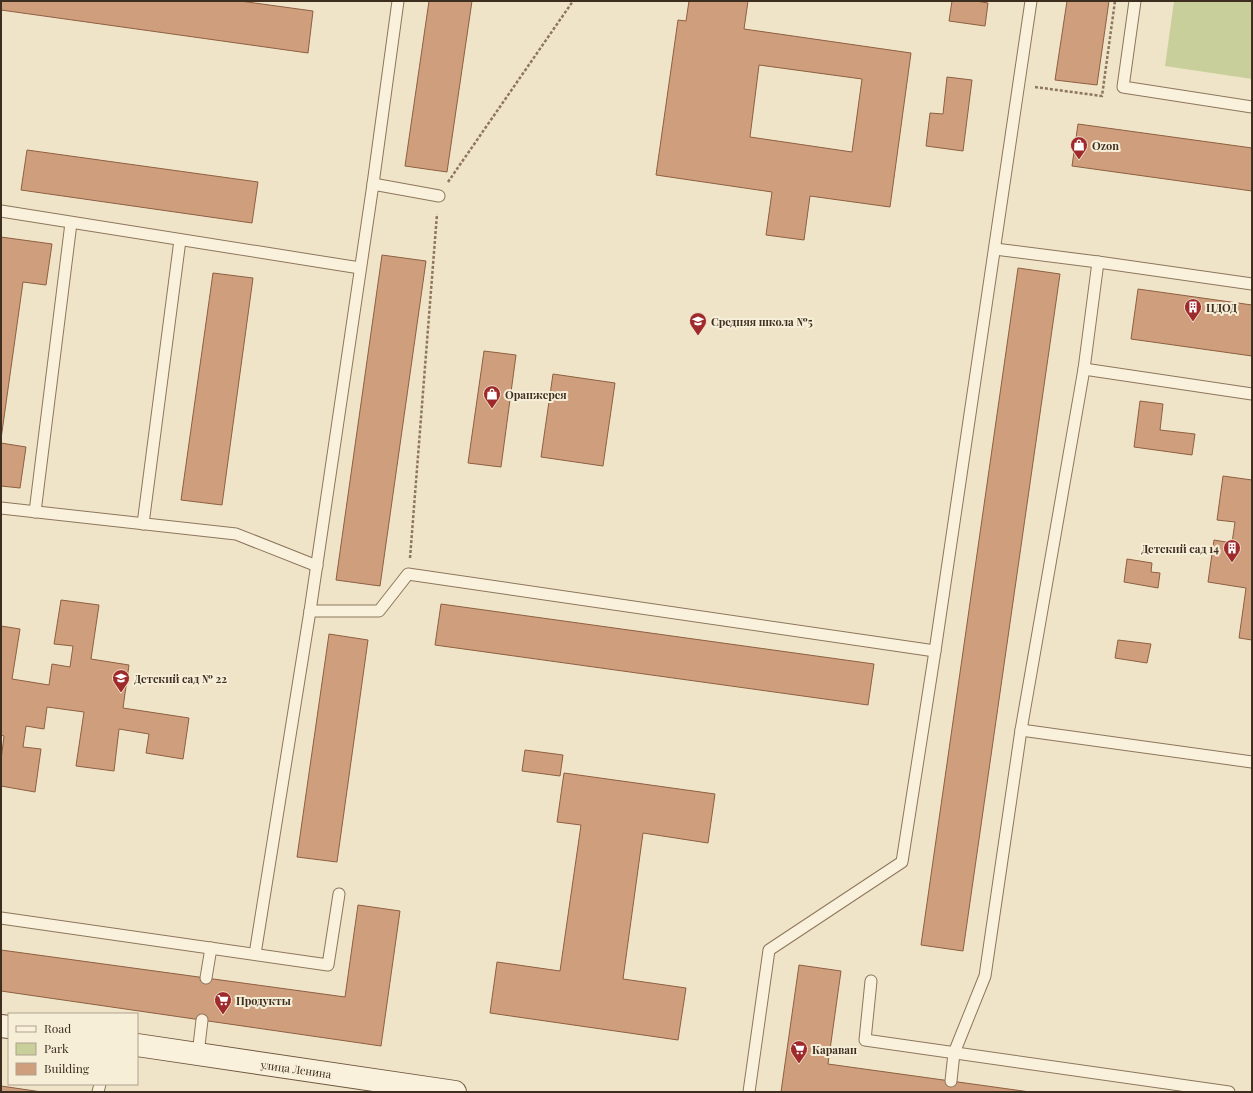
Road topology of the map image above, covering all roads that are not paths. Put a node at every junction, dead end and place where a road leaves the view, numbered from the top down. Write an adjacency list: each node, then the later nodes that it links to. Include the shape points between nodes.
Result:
1 (398, 1): 5 (lane)
2 (1031, 1): 10 (lane)
3 (1136, 1): 4 (lane, via 1123,87)
4 (1252, 107)
5 (372, 184): 6 (lane); 12 (lane)
6 (439, 196)
7 (1, 211): 8 (lane)
8 (71, 223): 9 (lane); 17 (lane)
9 (180, 240): 12 (lane); 18 (lane)
10 (995, 249): 11 (lane); 21 (lane)
11 (1098, 262): 13 (lane); 14 (lane)
12 (360, 268): 19 (lane)
13 (1252, 284)
14 (1084, 369): 15 (lane); 22 (lane)
15 (1252, 394)
16 (1, 508): 17 (lane)
17 (35, 512): 18 (lane)
18 (143, 524): 19 (lane, via 236,534)
19 (317, 566): 20 (lane)
20 (310, 611): 21 (lane, via 379,611 408,574); 27 (lane)
21 (935, 651): 36 (lane, via 902,862 769,950)
22 (1021, 730): 23 (lane); 32 (lane, via 985,976)
23 (1252, 762)
24 (339, 894): 27 (lane, via 328,965)
25 (1, 918): 26 (lane)
26 (211, 948): 27 (lane); 28 (lane)
27 (255, 954)
28 (206, 978)
29 (871, 982): 32 (lane, via 865,1040)
30 (202, 1020): 33 (lane)
31 (138, 1046): 33 (street, улица Ленина)
32 (954, 1052): 34 (lane); 37 (lane)
33 (198, 1054): 35 (street, улица Ленина)
34 (950, 1081)
35 (455, 1092)
36 (749, 1092)
37 (1229, 1092)

